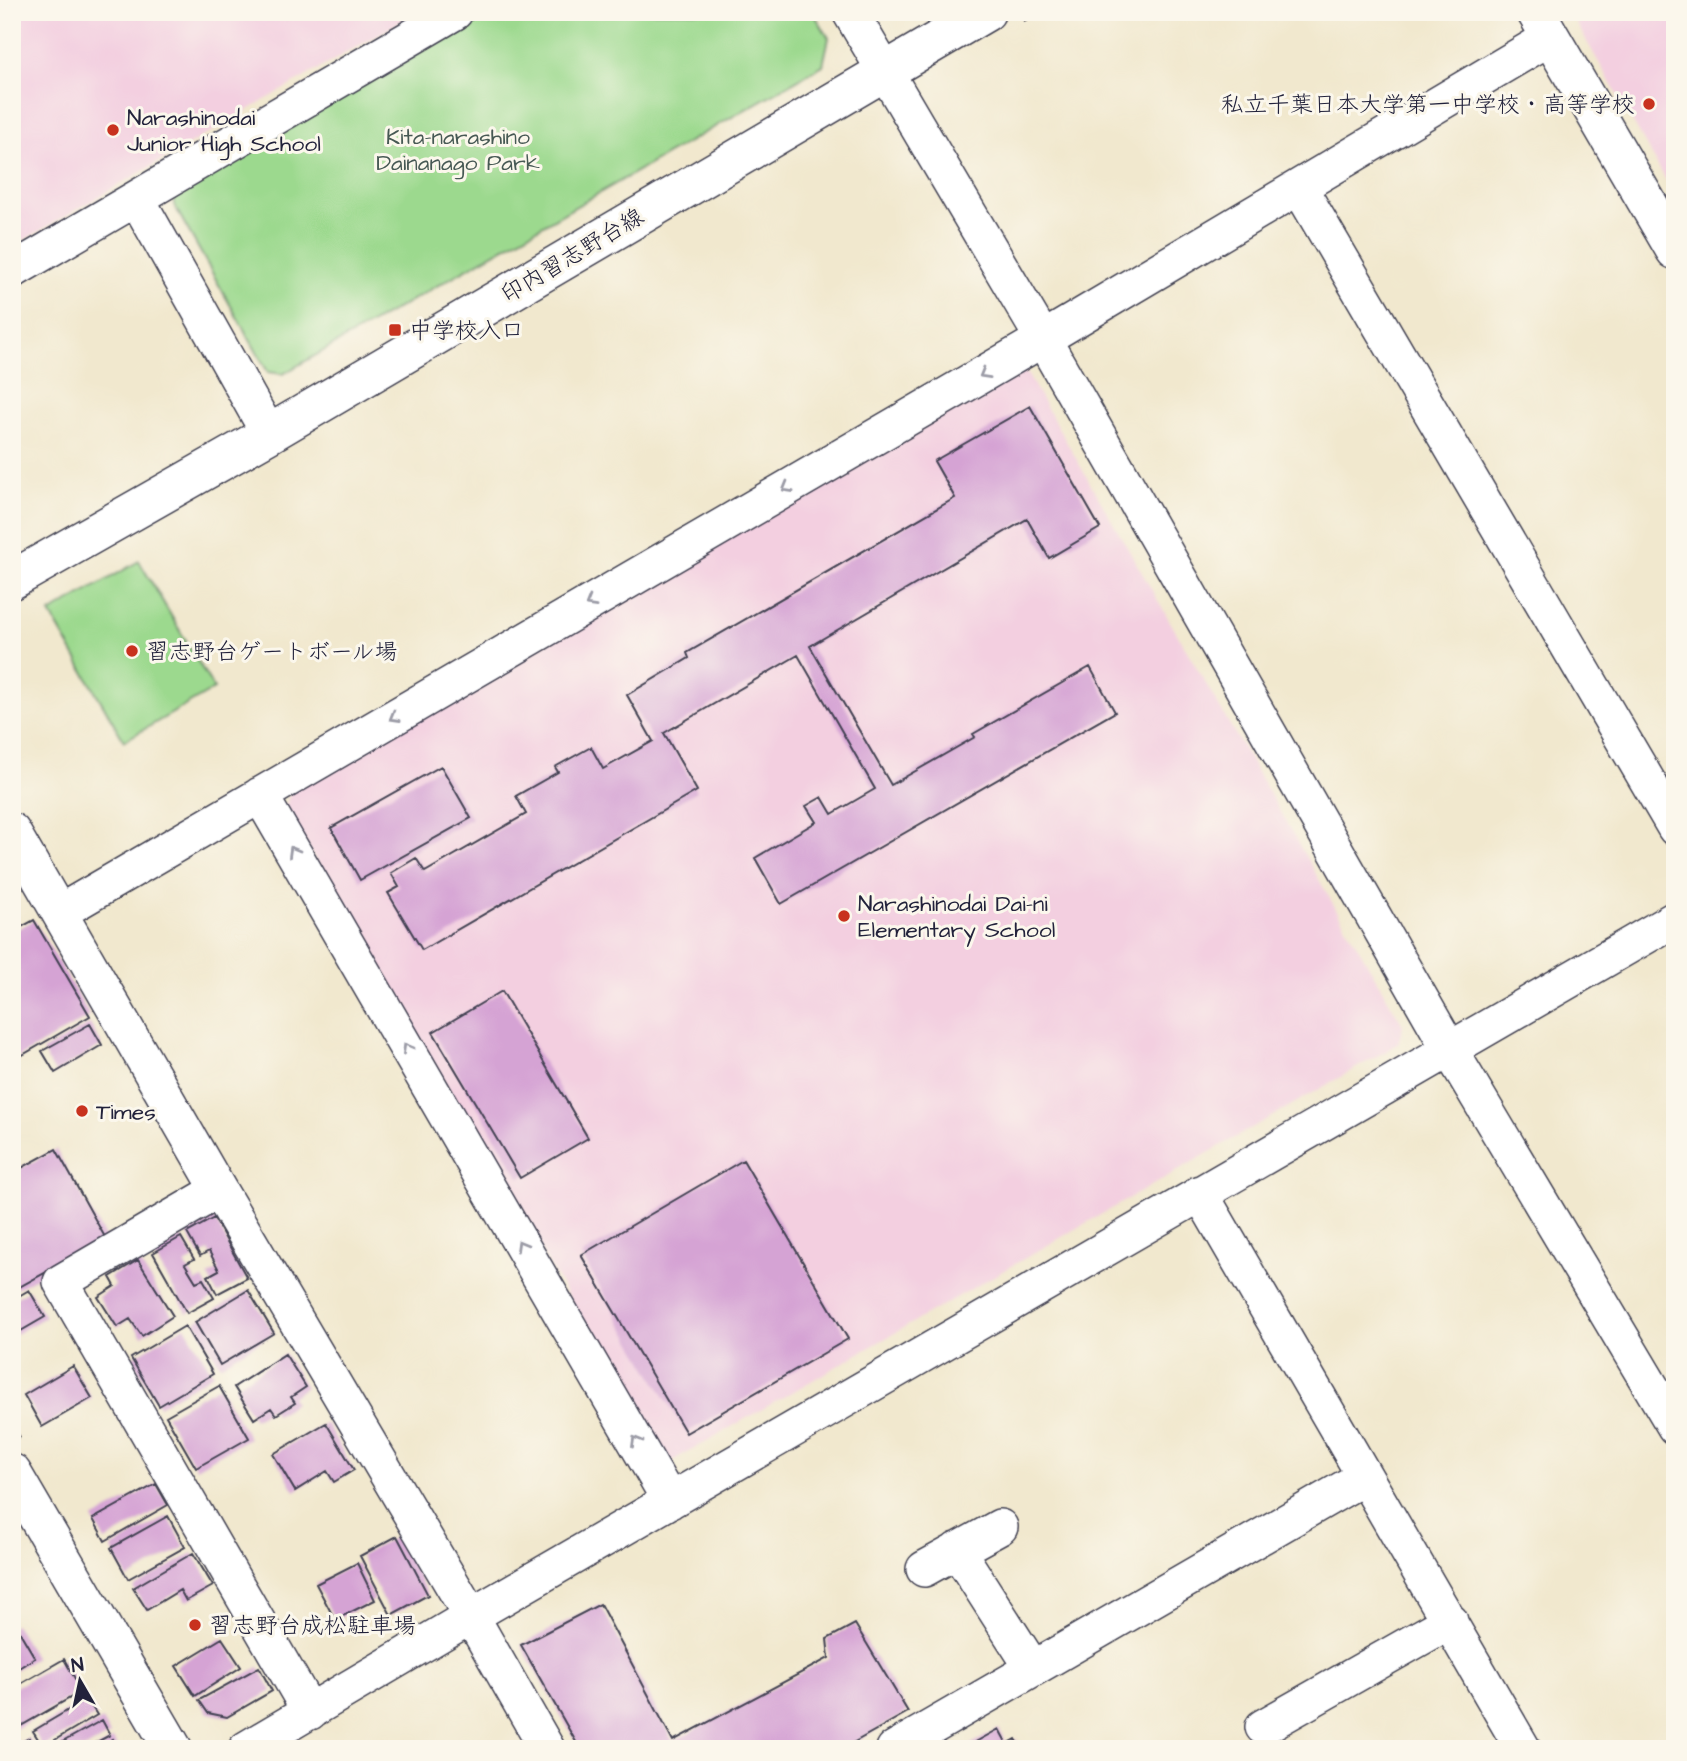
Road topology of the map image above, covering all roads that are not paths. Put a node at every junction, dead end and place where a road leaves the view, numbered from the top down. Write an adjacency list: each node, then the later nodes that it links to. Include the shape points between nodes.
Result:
1 (454, 12): 7 (street)
2 (850, 12): 5 (street)
3 (986, 12): 5 (street, 印内習志野台線)
4 (1544, 25): 6 (street); 8 (street)
5 (884, 71): 10 (street); 11 (street, 印内習志野台線)
6 (1299, 187): 10 (street); 14 (street)
7 (137, 199): 9 (street); 11 (street)
8 (1675, 250)
9 (12, 271)
10 (1043, 339): 13 (street, one-way to 13); 18 (street)
11 (269, 433): 12 (street, 印内習志野台線)
12 (12, 580)
13 (260, 795): 16 (street); 24 (street, one-way to 13)
14 (1675, 828)
15 (12, 831): 16 (street)
16 (60, 912): 19 (street)
17 (1675, 919): 18 (street)
18 (1450, 1049): 20 (street); 21 (street)
19 (219, 1190): 28 (street); 31 (street, via 61,1282)
20 (1200, 1193): 23 (street); 24 (street)
21 (1675, 1427)
22 (12, 1474): 34 (street)
23 (1364, 1477): 29 (street); 30 (street)
24 (670, 1500): 28 (street)
25 (1000, 1527): 26 (street)
26 (957, 1549): 27 (street); 30 (street)
27 (924, 1569)
28 (471, 1616): 31 (street); 36 (street)
29 (1450, 1621): 32 (street); 33 (street)
30 (1032, 1667): 37 (street)
31 (310, 1712): 35 (street)
32 (1263, 1727)
33 (1517, 1747)
34 (173, 1749)
35 (246, 1749)
36 (547, 1749)
37 (894, 1749)

